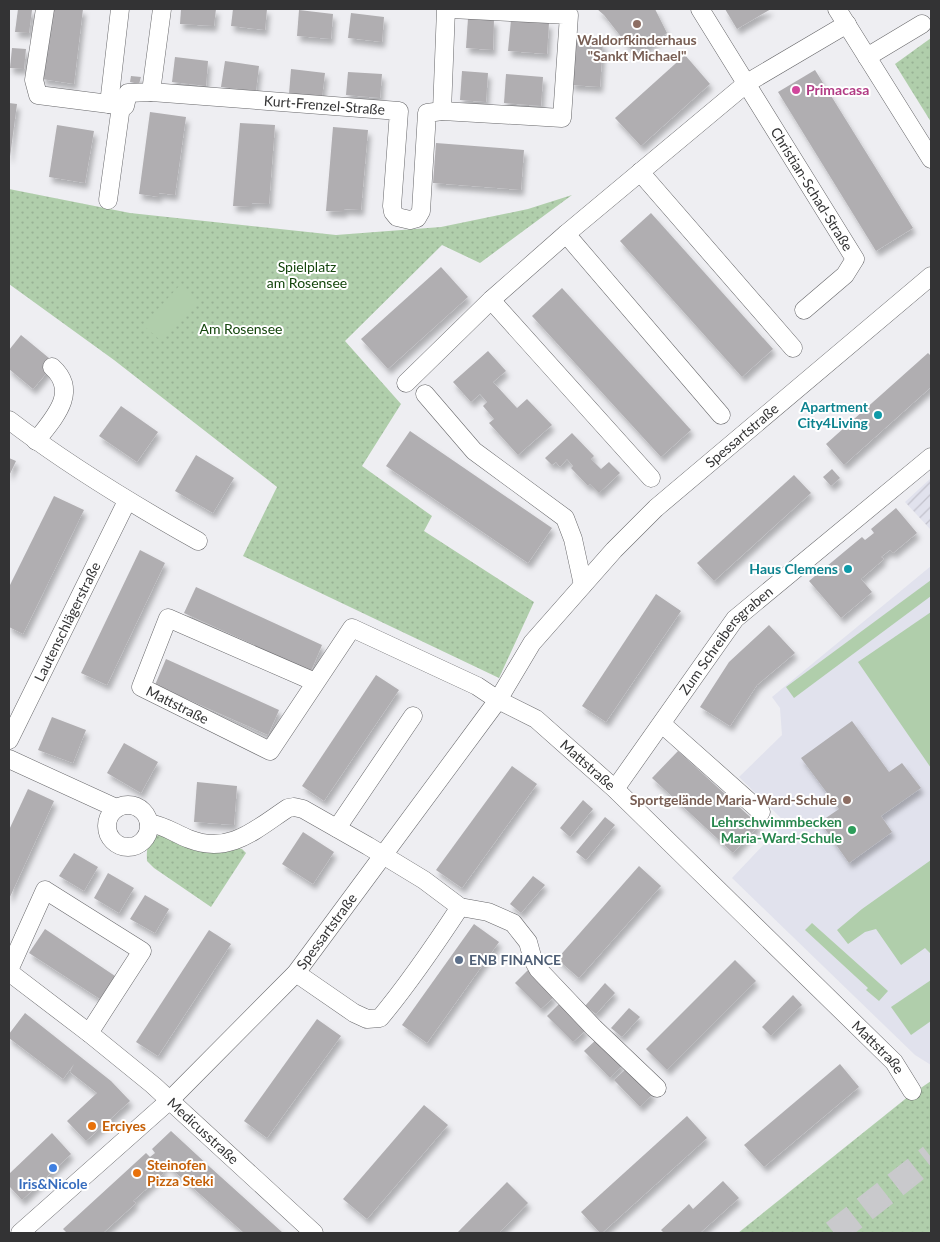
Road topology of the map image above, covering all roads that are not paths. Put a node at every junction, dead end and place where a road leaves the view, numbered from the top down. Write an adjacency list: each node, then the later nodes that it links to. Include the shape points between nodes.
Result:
1 (45, 9): 13 (street, via 34,80 38,94)
2 (120, 9): 13 (street)
3 (162, 9): 12 (street)
4 (446, 9): 14 (street)
5 (451, 9): 14 (street, via 569,15 562,118)
6 (700, 9): 11 (street)
7 (837, 9): 8 (street)
8 (847, 24): 10 (street); 11 (street)
9 (922, 24): 10 (street)
10 (867, 57): 15 (street)
11 (747, 84): 16 (street); 21 (street, Christian-Schad-Straße, via 854,259 845,275)
12 (151, 92): 13 (street, via 128,93 124,106); 14 (street, Kurt-Frenzel-Straße, via 399,111 392,206 397,217 410,220 417,218 421,211 427,113)
13 (115, 105): 17 (street)
14 (442, 111)
15 (931, 159)
16 (640, 172): 18 (street); 22 (street)
17 (108, 200)
18 (566, 234): 20 (street); 26 (street)
19 (931, 276): 33 (street, Spessartstraße, via 656,508)
20 (491, 300): 24 (street); 30 (street)
21 (804, 310)
22 (793, 348)
23 (52, 367): 28 (street, via 65,386 64,401)
24 (406, 383)
25 (425, 394): 33 (street, via 474,451 565,518)
26 (720, 415)
27 (9, 420): 28 (street)
28 (36, 441): 31 (street)
29 (931, 457): 37 (street, Zum Schreibersgraben, via 735,619)
30 (651, 478)
31 (127, 502): 32 (street); 38 (street, Lautenschlägerstraße)
32 (198, 542)
33 (584, 585): 35 (street, Spessartstraße, via 532,643)
34 (315, 682): 34 (street, Mattstraße, via 270,750 140,687 168,618); 35 (street, Mattstraße, via 352,628 477,686)
35 (498, 700): 40 (street, Mattstraße, via 536,719); 45 (street, Spessartstraße)
36 (413, 716): 44 (street)
37 (662, 724): 40 (street, Zum Schreibersgraben); 42 (street)
38 (9, 738)
39 (9, 759): 41 (street)
40 (615, 789): 51 (street, Mattstraße, via 894,1062)
41 (116, 808): 43 (street, via 123,805 137,807); 43 (street, via 108,819 108,832 122,846 142,842)
42 (761, 812)
43 (149, 823): 44 (street, via 206,844 236,841 294,807)
44 (337, 828): 45 (street)
45 (383, 855): 46 (street); 48 (street, Spessartstraße)
46 (460, 907): 48 (street, via 380,1018 367,1019 354,1013); 50 (street, via 488,912 514,923 528,942 538,969)
47 (9, 971): 49 (street, Medicusstraße); 49 (street, Medicusstraße, via 45,890 142,951)
48 (296, 974): 52 (street, Spessartstraße)
49 (89, 1033): 52 (street, Medicusstraße)
50 (657, 1088)
51 (912, 1091)
52 (170, 1100): 53 (street, Spessartstraße); 54 (street, Medicusstraße)
53 (20, 1233)
54 (314, 1233)

